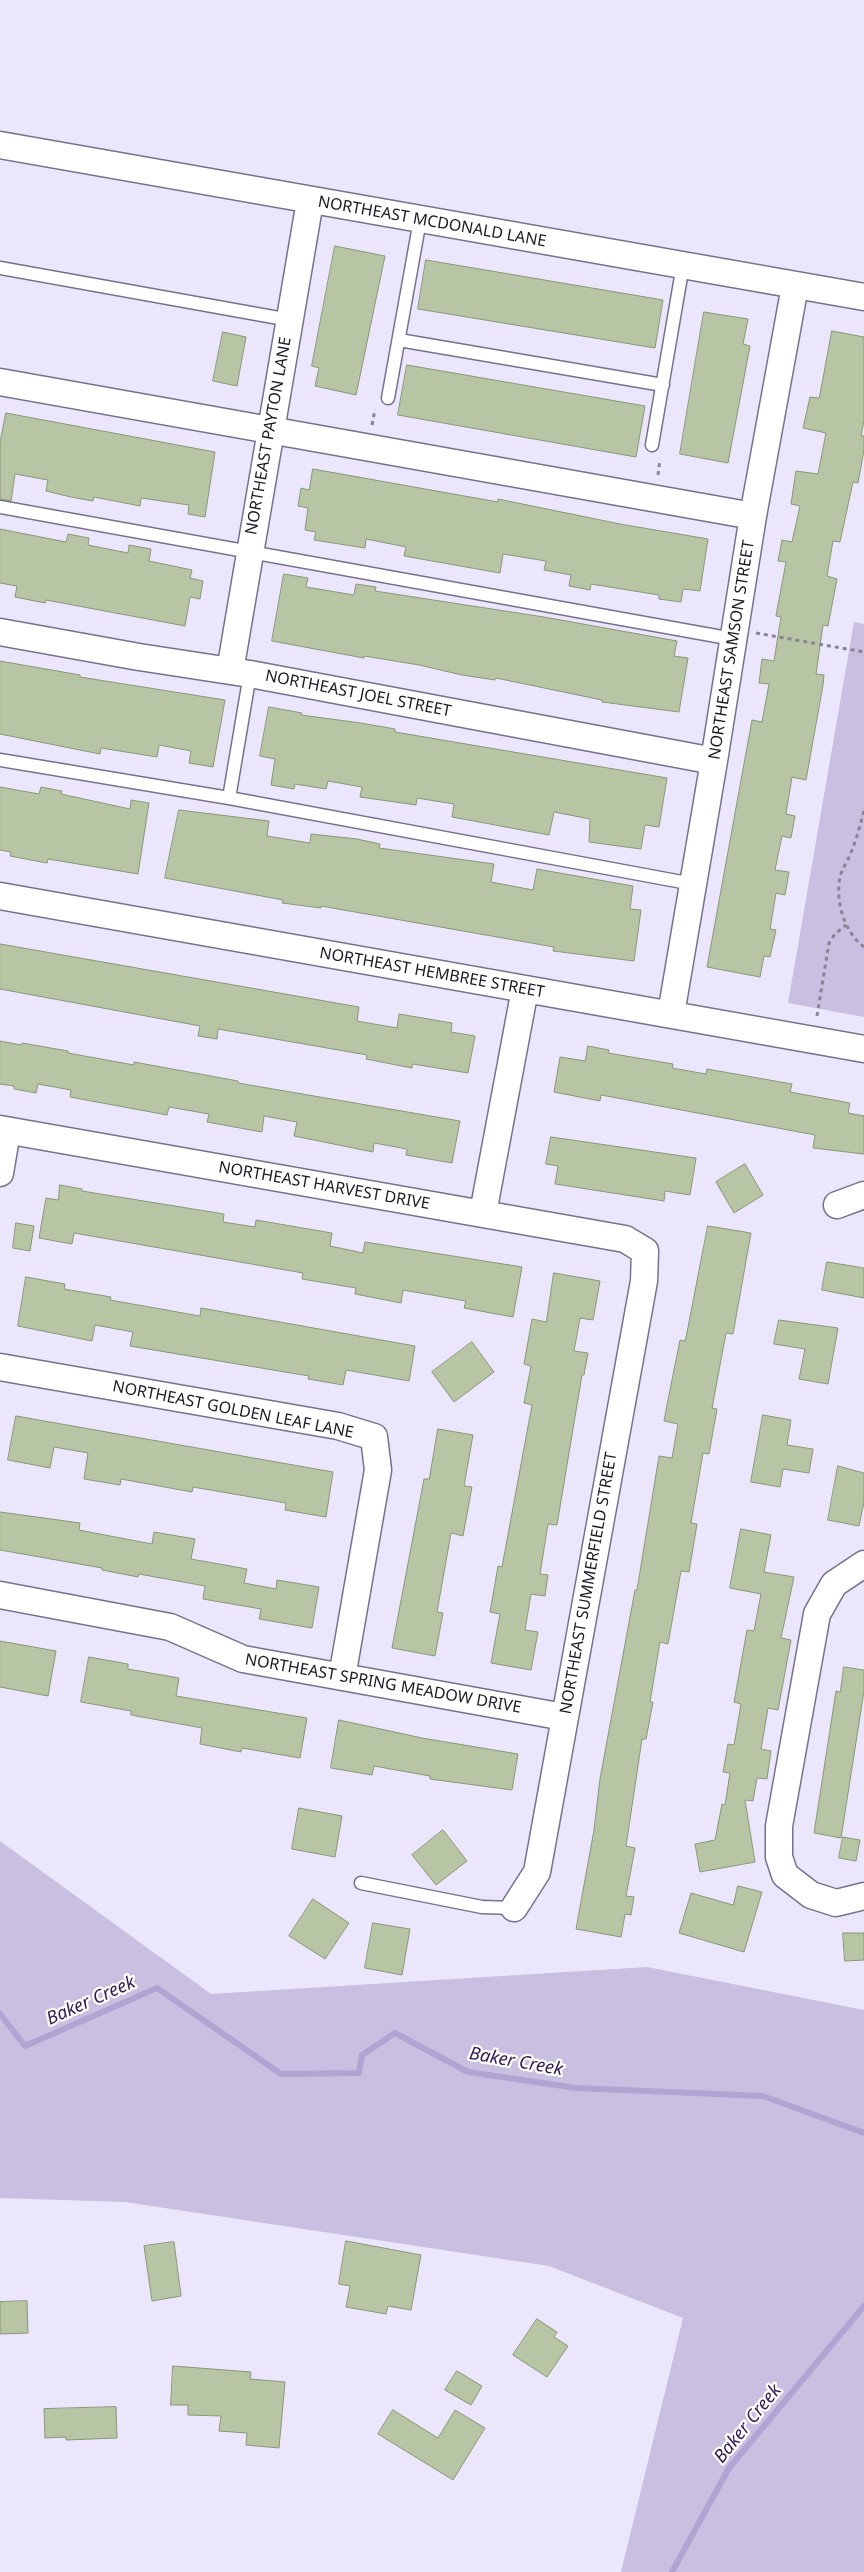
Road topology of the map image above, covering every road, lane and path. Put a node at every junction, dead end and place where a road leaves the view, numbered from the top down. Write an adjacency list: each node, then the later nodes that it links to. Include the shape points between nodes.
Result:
1 (0, 145): 2 (street, NORTHEAST MCDONALD LANE)
2 (310, 201): 3 (street, NORTHEAST MCDONALD LANE); 8 (street, NORTHEAST PAYTON LANE)
3 (420, 220): 4 (street, NORTHEAST MCDONALD LANE); 9 (lane)
4 (683, 265): 6 (street, NORTHEAST MCDONALD LANE); 11 (lane)
5 (0, 268): 8 (lane)
6 (795, 286): 7 (street, NORTHEAST MCDONALD LANE); 18 (street, NORTHEAST SAMSON STREET)
7 (864, 298)
8 (290, 320): 13 (street, NORTHEAST PAYTON LANE)
9 (399, 340): 11 (lane); 12 (lane)
10 (0, 382): 13 (street)
11 (663, 385): 14 (lane)
12 (388, 398): 15 (path, via 376,401)
13 (271, 430): 15 (street); 19 (street, NORTHEAST PAYTON LANE)
14 (652, 446): 16 (path, via 662,452)
15 (368, 448): 16 (street)
16 (654, 498): 18 (street)
17 (0, 507): 19 (lane)
18 (752, 516): 21 (street, NORTHEAST SAMSON STREET)
19 (248, 553): 21 (lane); 23 (street, NORTHEAST PAYTON LANE)
20 (0, 632): 23 (street, NORTHEAST JOEL STREET)
21 (734, 634): 22 (path); 25 (street, NORTHEAST SAMSON STREET)
22 (864, 652)
23 (240, 673): 25 (street, NORTHEAST JOEL STREET); 26 (lane)
24 (0, 760): 26 (lane)
25 (714, 761): 28 (street, NORTHEAST SAMSON STREET)
26 (228, 798): 28 (lane)
27 (864, 811): 30 (path, via 840,875 840,906)
28 (693, 884): 33 (street, NORTHEAST SAMSON STREET)
29 (0, 896): 32 (street, NORTHEAST HEMBREE STREET)
30 (846, 925): 31 (path); 34 (path, via 830,943)
31 (864, 947)
32 (525, 990): 33 (street, NORTHEAST HEMBREE STREET); 40 (street)
33 (671, 1014): 34 (street, NORTHEAST HEMBREE STREET)
34 (813, 1040): 35 (street, NORTHEAST HEMBREE STREET)
35 (864, 1048)
36 (4, 1130): 37 (street); 40 (street, NORTHEAST HARVEST DRIVE)
37 (0, 1173)
38 (864, 1195): 39 (street)
39 (837, 1205)
40 (483, 1213): 41 (street, NORTHEAST HARVEST DRIVE, via 625,1239)
41 (645, 1251): 46 (street, NORTHEAST SUMMERFIELD STREET, via 644,1282)
42 (0, 1367): 45 (street, NORTHEAST GOLDEN LEAF LANE, via 338,1426 374,1437 378,1470)
43 (864, 1564): 48 (street, via 834,1584 817,1614 779,1826 779,1857 786,1875 811,1895 836,1903)
44 (0, 1595): 45 (street, NORTHEAST SPRING MEADOW DRIVE, via 138,1620 170,1628 243,1659)
45 (342, 1677): 46 (street, NORTHEAST SPRING MEADOW DRIVE)
46 (564, 1717): 49 (street, NORTHEAST SUMMERFIELD STREET, via 537,1872)
47 (360, 1883): 49 (lane, via 482,1907)
48 (864, 1896)
49 (514, 1908)

